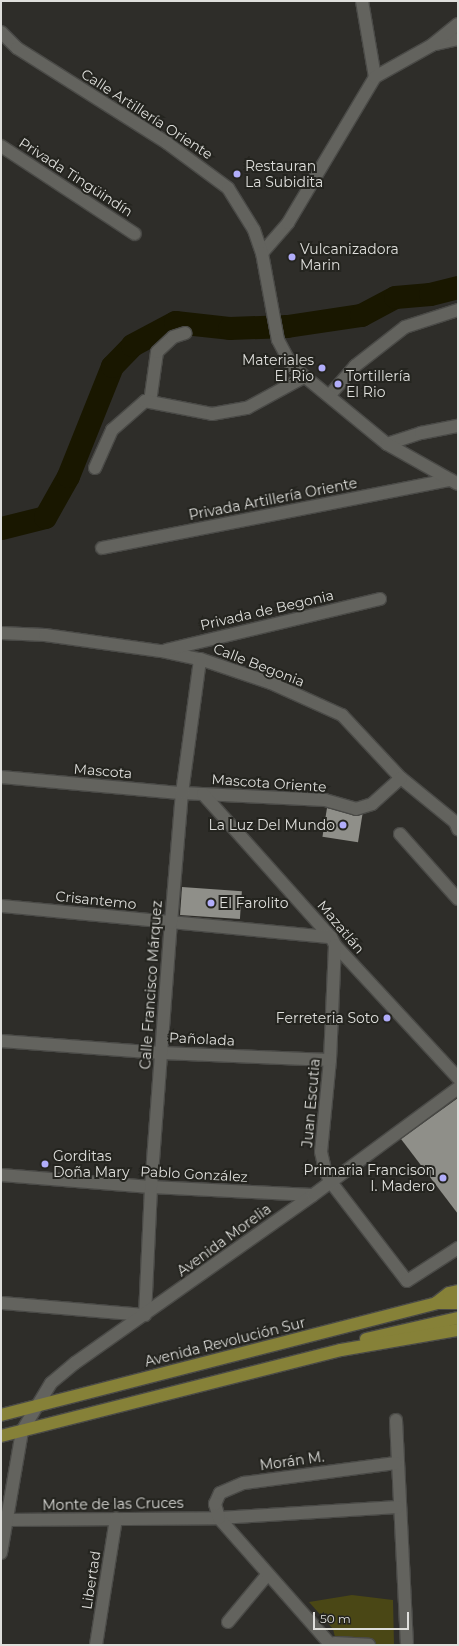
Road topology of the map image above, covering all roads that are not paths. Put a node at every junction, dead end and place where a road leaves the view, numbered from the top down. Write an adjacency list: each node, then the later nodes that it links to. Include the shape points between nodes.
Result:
1 (362, 1): 6 (street)
2 (458, 24): 5 (street)
3 (1, 32): 9 (street, Calle Artillería Oriente, via 17,48 167,143 228,188 254,230)
4 (458, 39): 5 (street)
5 (432, 45): 6 (street)
6 (375, 77): 9 (street, via 288,223)
7 (1, 146): 8 (street, Privada Tingüindín)
8 (135, 234)
9 (262, 253): 12 (street, Calle Artillería Oriente, via 278,340 292,366)
10 (458, 310): 13 (street, via 405,327 355,366)
11 (185, 333): 14 (street, via 173,337 157,352)
12 (304, 376): 13 (street, Calle Artillería Oriente); 14 (street, via 247,408 212,414)
13 (329, 396): 16 (street, Calle Artillería Oriente)
14 (150, 402): 17 (street, via 145,401 112,430)
15 (458, 426): 16 (street, via 421,433)
16 (387, 444): 18 (street, Calle Artillería Oriente)
17 (95, 468)
18 (454, 482): 19 (street, Privada Artillería Oriente)
19 (102, 548)
20 (380, 599): 22 (street, Privada de Begonia)
21 (1, 633): 22 (street, Calle Begonia, via 45,635)
22 (161, 651): 23 (street, Calle Begonia)
23 (200, 659): 25 (street, Calle Begonia, via 271,683 342,715); 26 (street, Calle Francisco Márquez)
24 (1, 777): 26 (street, Mascota)
25 (401, 778): 27 (street, Mascota Oriente, via 372,804 356,809 325,800); 28 (street, Calle Begonia)
26 (182, 793): 27 (street, Mascota); 32 (street, Calle Francisco Márquez)
27 (203, 794): 33 (street, Mazatlán)
28 (457, 824)
29 (400, 834): 30 (street)
30 (458, 899)
31 (1, 906): 32 (street, Crisantemo)
32 (171, 923): 33 (street, Crisantemo); 35 (street, Calle Francisco Márquez)
33 (333, 941): 36 (street, Juan Escutia); 37 (street, Mazatlán)
34 (1, 1041): 35 (street, Pañolada)
35 (162, 1053): 36 (street, Pañolada); 41 (street, Calle Francisco Márquez)
36 (330, 1060): 40 (street, Juan Escutia, via 321,1152)
37 (458, 1078)
38 (458, 1088): 40 (street, Avenida Morelia)
39 (1, 1175): 41 (street, Pablo González)
40 (330, 1181): 42 (street, Avenida Morelia); 43 (street, Juan Escutia, via 404,1280 409,1282)
41 (151, 1187): 42 (street, Pablo González); 48 (street, Calle Francisco Márquez)
42 (313, 1195): 48 (street, Avenida Morelia)
43 (458, 1248)
44 (458, 1291): 46 (main road, via 449,1293)
45 (1, 1303): 48 (street)
46 (436, 1303): 47 (main road, Avenida Revolución Sur); 52 (main road, Avenida Revolución Sur)
47 (458, 1303)
48 (145, 1315): 52 (street, Avenida Morelia, via 75,1363 51,1383)
49 (458, 1318): 51 (main road, via 372,1337 349,1344)
50 (458, 1330): 51 (main road)
51 (341, 1350): 55 (main road)
52 (38, 1406): 53 (main road, Avenida Revolución Sur); 55 (street, Avenida Morelia)
53 (1, 1415)
54 (396, 1420): 57 (street)
55 (22, 1431): 56 (main road); 61 (street)
56 (1, 1436)
57 (396, 1463): 58 (street); 59 (street, Morán M., via 244,1483 220,1493 215,1504)
58 (398, 1507): 59 (street, Monte de las Cruces); 65 (street)
59 (219, 1518): 60 (street, Monte de las Cruces); 63 (street)
60 (116, 1519): 61 (street, Monte de las Cruces); 66 (street, Libertad)
61 (6, 1520): 62 (street)
62 (1, 1553)
63 (267, 1575): 64 (street); 67 (street)
64 (228, 1622)
65 (409, 1644)
66 (96, 1645)
67 (329, 1645): 68 (street)
68 (369, 1645)

